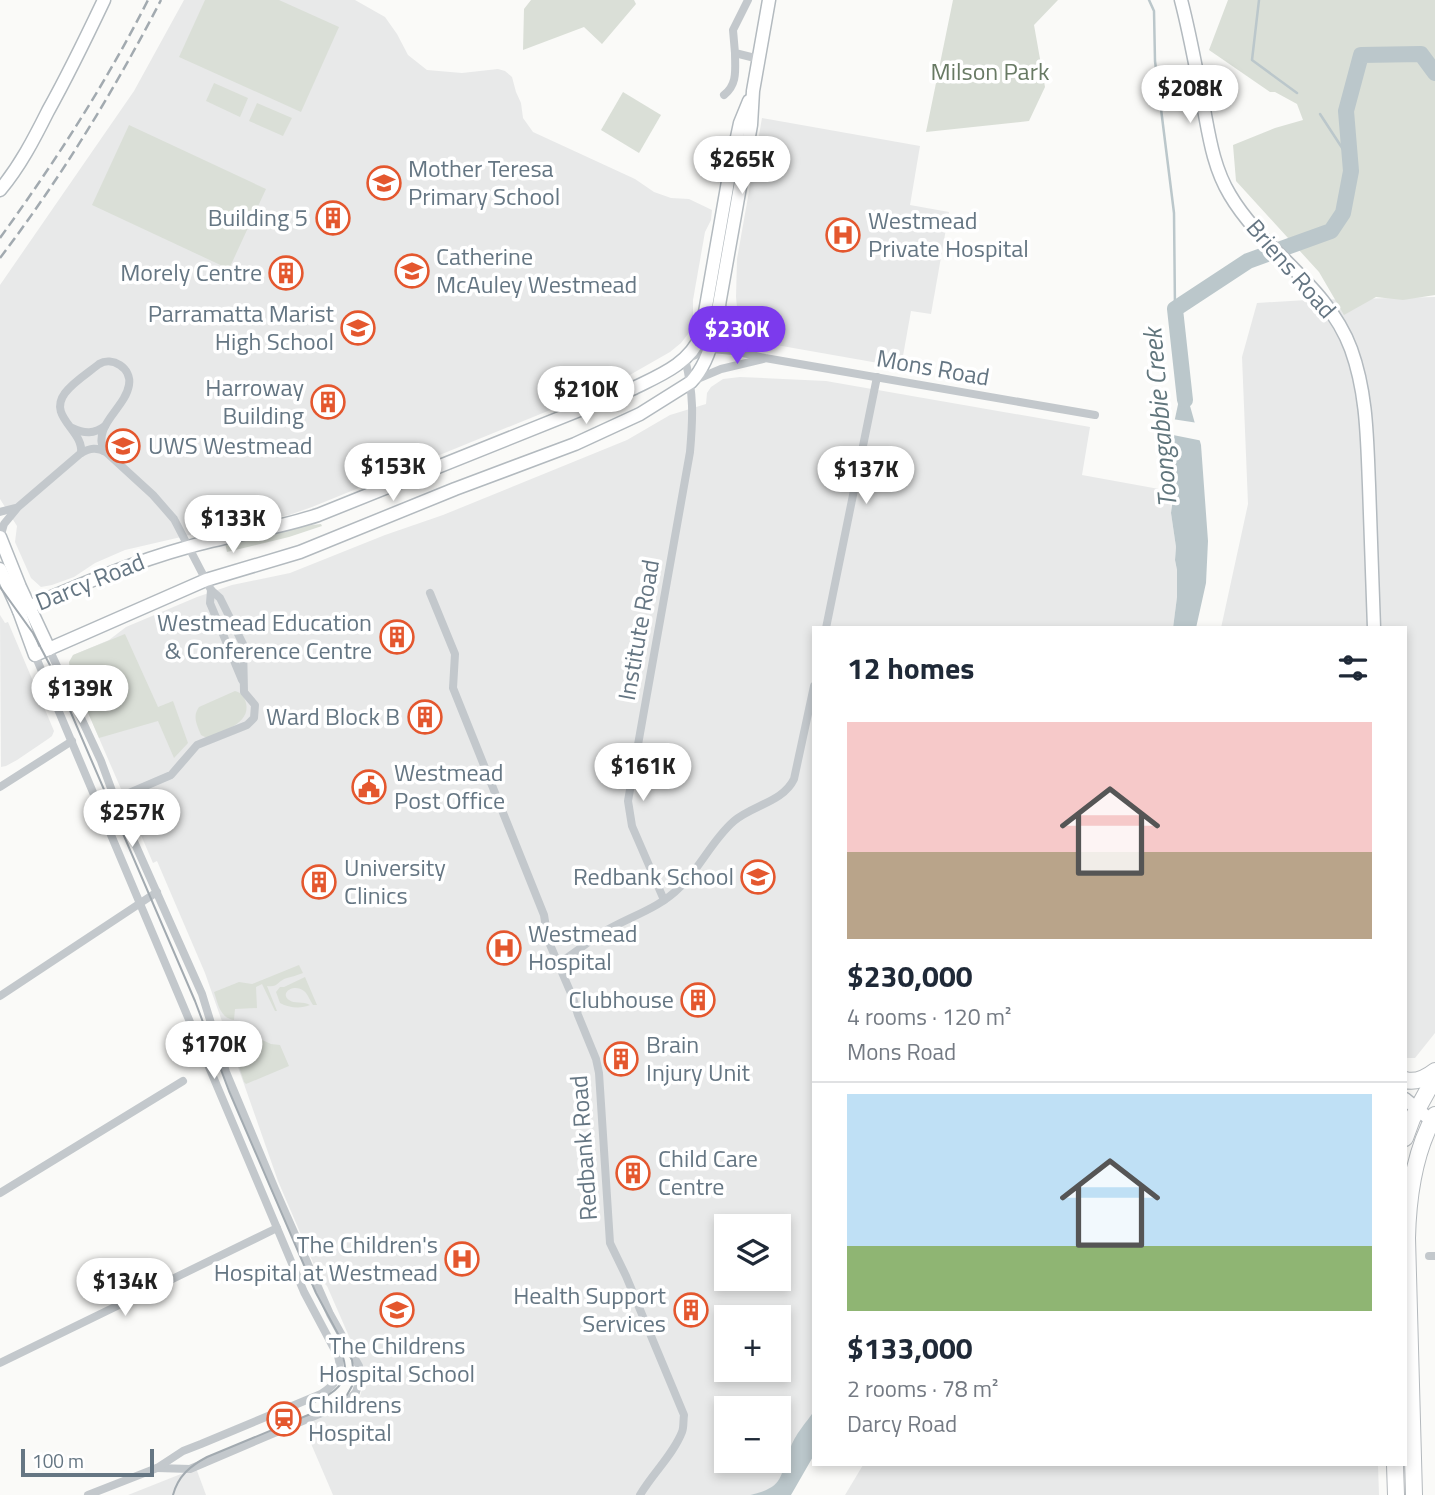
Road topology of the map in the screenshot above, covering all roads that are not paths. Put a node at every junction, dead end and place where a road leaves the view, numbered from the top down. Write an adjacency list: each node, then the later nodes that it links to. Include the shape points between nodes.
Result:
1 (104, 0): 9 (street, via 27,151)
2 (748, 0): 5 (street, via 733,30)
3 (769, 0): 6 (street, Darcy Road)
4 (1181, 0): 33 (street, Briens Road, via 1213,156 1229,194 1252,227 1333,314 1350,346 1361,383 1367,431)
5 (735, 53): 6 (street); 8 (street, via 735,79)
6 (759, 59): 7 (street, Darcy Road)
7 (753, 91): 10 (street, Darcy Road); 11 (street, Darcy Road, via 740,123)
8 (724, 96)
9 (0, 190)
10 (737, 204): 11 (street, via 725,240); 12 (street, Darcy Road)
11 (715, 251): 16 (street, Darcy Road, via 701,335)
12 (720, 298): 13 (street, Darcy Road); 14 (street)
13 (711, 349): 14 (street, Mons Road); 16 (street, Mons Road); 18 (street, Darcy Road)
14 (734, 351): 15 (street, Mons Road)
15 (765, 358): 17 (street, Mons Road); 18 (street, Mons Road)
16 (685, 359): 18 (street, Institute Road); 27 (street, Darcy Road, via 632,389 341,507 291,524)
17 (877, 377): 19 (street, Mons Road); 32 (street)
18 (691, 382): 29 (street, Darcy Road, via 640,414 575,444); 42 (street, Institute Road, via 690,452 628,802 632,826)
19 (1095, 415)
20 (105, 426): 21 (street, via 88,433); 21 (street, via 129,384 127,372 109,361 99,364 63,396 61,416); 22 (street, via 101,438)
21 (71, 427): 23 (street, via 81,442)
22 (104, 451): 23 (street, via 95,448); 27 (street, via 165,507)
23 (81, 453): 24 (street)
24 (18, 507): 25 (street); 26 (street, via 4,524)
25 (0, 512)
26 (0, 538): 31 (street)
27 (189, 547): 29 (street); 31 (street, Darcy Road, via 135,563)
28 (0, 569): 31 (street)
29 (208, 585): 34 (street, Darcy Road); 36 (street, via 210,603); 36 (street, via 220,598 243,644)
30 (430, 593): 44 (street, Redbank Road, via 455,654 453,688 544,915)
31 (24, 609): 34 (street); 35 (street)
32 (825, 626)
33 (1374, 626)
34 (49, 649): 35 (street, Darcy Road); 40 (street)
35 (35, 656): 38 (street)
36 (243, 682): 40 (street, via 244,692 255,705 251,722 197,745 171,775)
37 (812, 696): 42 (street, via 797,770 786,792 735,820 682,886)
38 (72, 741): 39 (street); 43 (street)
39 (0, 787)
40 (116, 799): 41 (street)
41 (157, 892): 43 (street); 56 (street, via 201,994 242,1113 317,1286 359,1366 360,1379 352,1398 338,1406 190,1469)
42 (664, 900): 44 (street, via 606,930)
43 (139, 904): 45 (street); 53 (street)
44 (558, 963): 58 (street, Redbank Road, via 599,1073 610,1243 684,1415 675,1445)
45 (0, 996)
46 (1435, 1071): 48 (highway, via 1426,1078)
47 (1435, 1077): 50 (highway)
48 (1407, 1080)
49 (183, 1081): 52 (street)
50 (1410, 1111): 51 (street)
51 (1431, 1122): 60 (highway, via 1408,1200)
52 (0, 1193)
53 (276, 1228): 54 (street); 56 (street, via 339,1360 338,1378 330,1389 192,1447)
54 (0, 1363)
55 (1395, 1466): 59 (highway)
56 (157, 1468): 57 (street)
57 (90, 1495)
58 (640, 1495)
59 (1396, 1495)
60 (1414, 1495)

